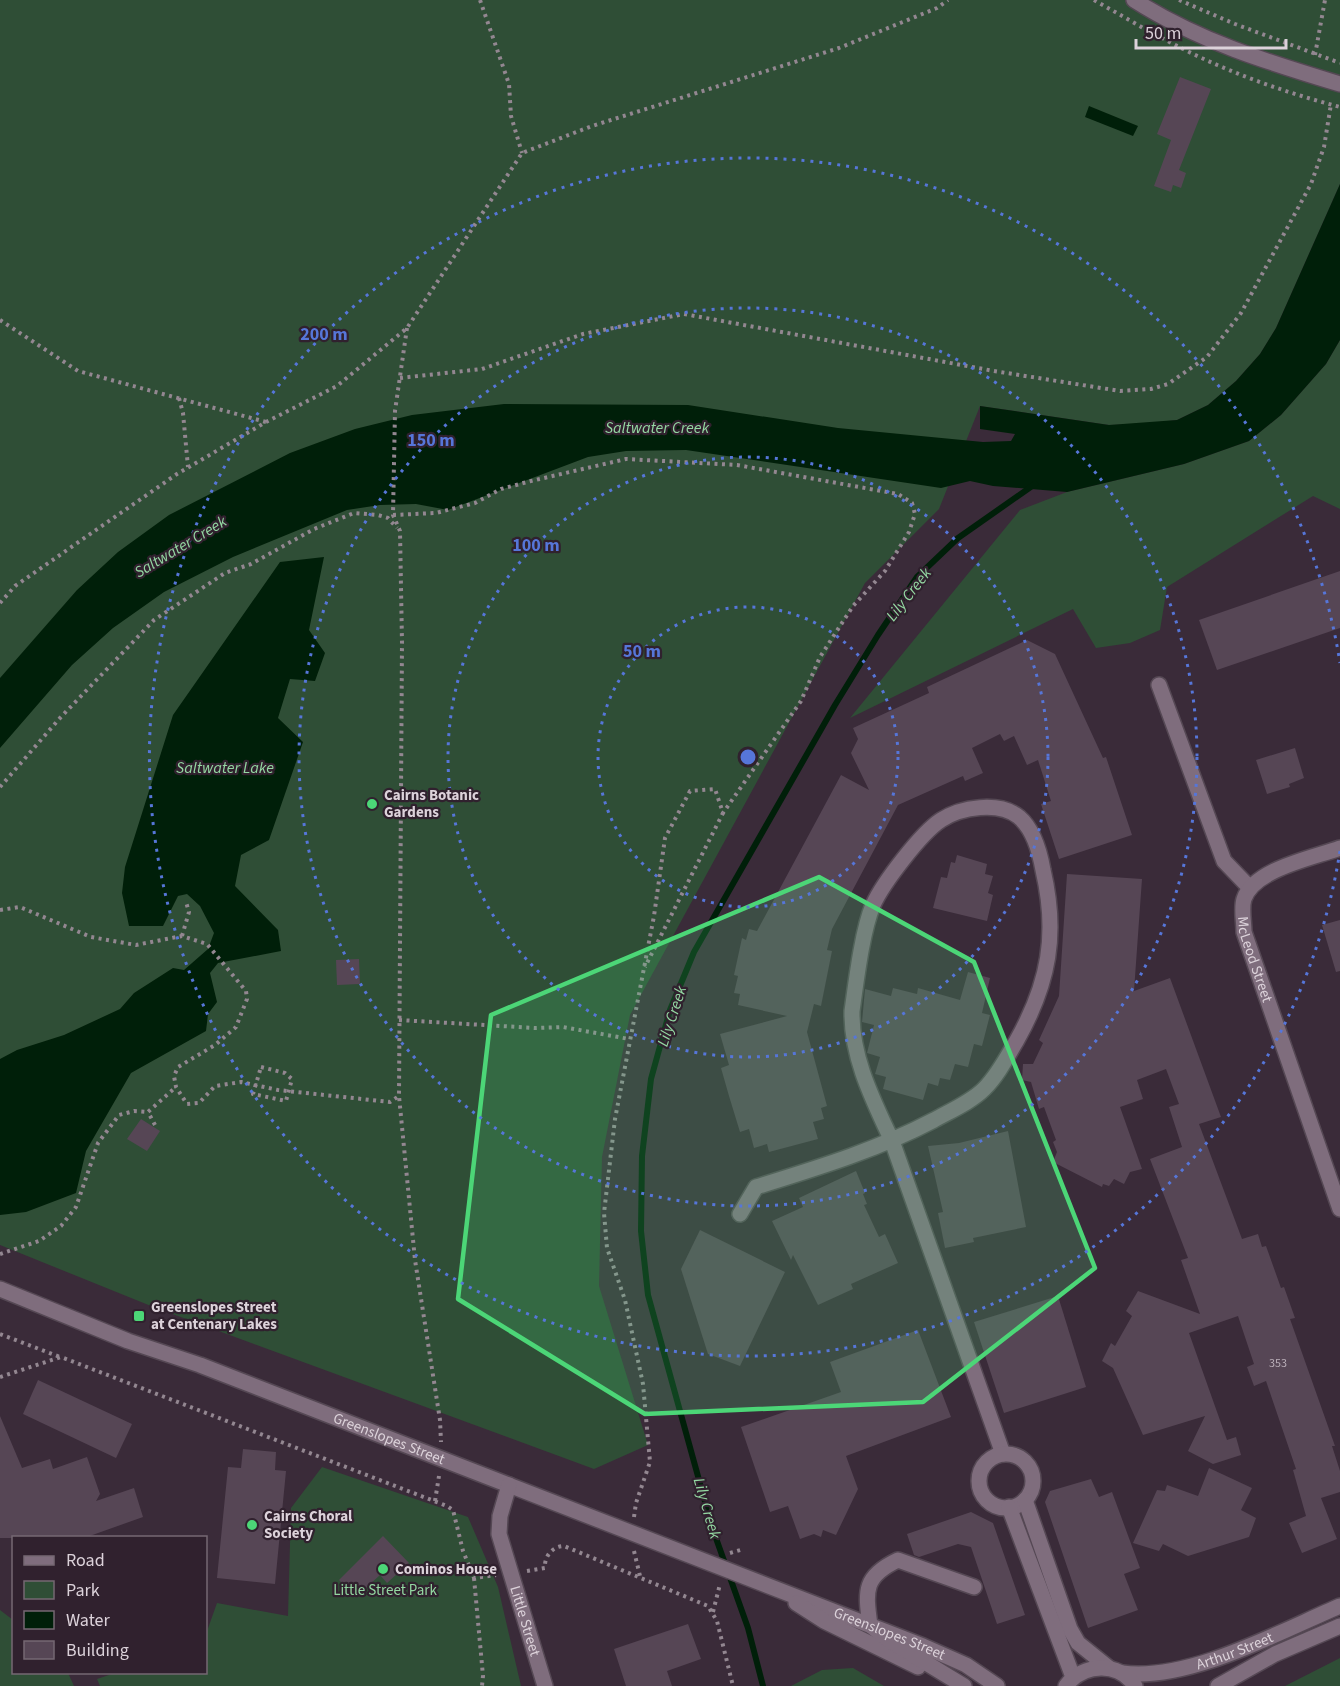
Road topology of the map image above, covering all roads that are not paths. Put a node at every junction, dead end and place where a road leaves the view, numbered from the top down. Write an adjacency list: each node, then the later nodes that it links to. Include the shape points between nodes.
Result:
1 (1134, 0): 2 (street, via 1216,44)
2 (1340, 84)
3 (1159, 685): 5 (street, via 1224,861)
4 (1340, 848): 5 (street, via 1266,874)
5 (1250, 888): 7 (street, McLeod Street, via 1243,900 1244,932)
6 (892, 1141): 6 (street, via 983,1090 1032,1013 1044,980 1052,922 1041,862 1031,833 1019,817 1000,809 972,808 941,820 908,853 873,905 856,977 851,1028 869,1092); 8 (street, via 756,1187); 10 (street)
7 (1340, 1209)
8 (740, 1214)
9 (0, 1288): 11 (street, Greenslopes Street, via 128,1341 200,1365)
10 (1003, 1454): 12 (street, via 1019,1457 1030,1469 1032,1486); 13 (street, via 986,1462 980,1488 991,1503)
11 (509, 1485): 15 (street, Greenslopes Street); 22 (street, Little Street, via 499,1534)
12 (1025, 1500): 13 (street); 20 (street, via 1070,1629 1085,1649)
13 (1009, 1507): 21 (street)
14 (974, 1587): 18 (street, via 898,1560 877,1570 869,1584)
15 (779, 1591): 18 (street, Greenslopes Street); 23 (street, Greenslopes Street, via 824,1621)
16 (1340, 1598): 17 (street)
17 (1334, 1608): 20 (street, Arthur Street, via 1182,1668 1154,1674)
18 (870, 1625): 24 (street); 25 (street, Greenslopes Street, via 952,1658)
19 (1340, 1626): 27 (street, Arthur Street, via 1275,1654)
20 (1115, 1670): 21 (street, Arthur Street, via 1090,1669); 26 (street)
21 (1070, 1682)
22 (545, 1686)
23 (958, 1686)
24 (964, 1686)
25 (997, 1686)
26 (1135, 1686)
27 (1218, 1686)

